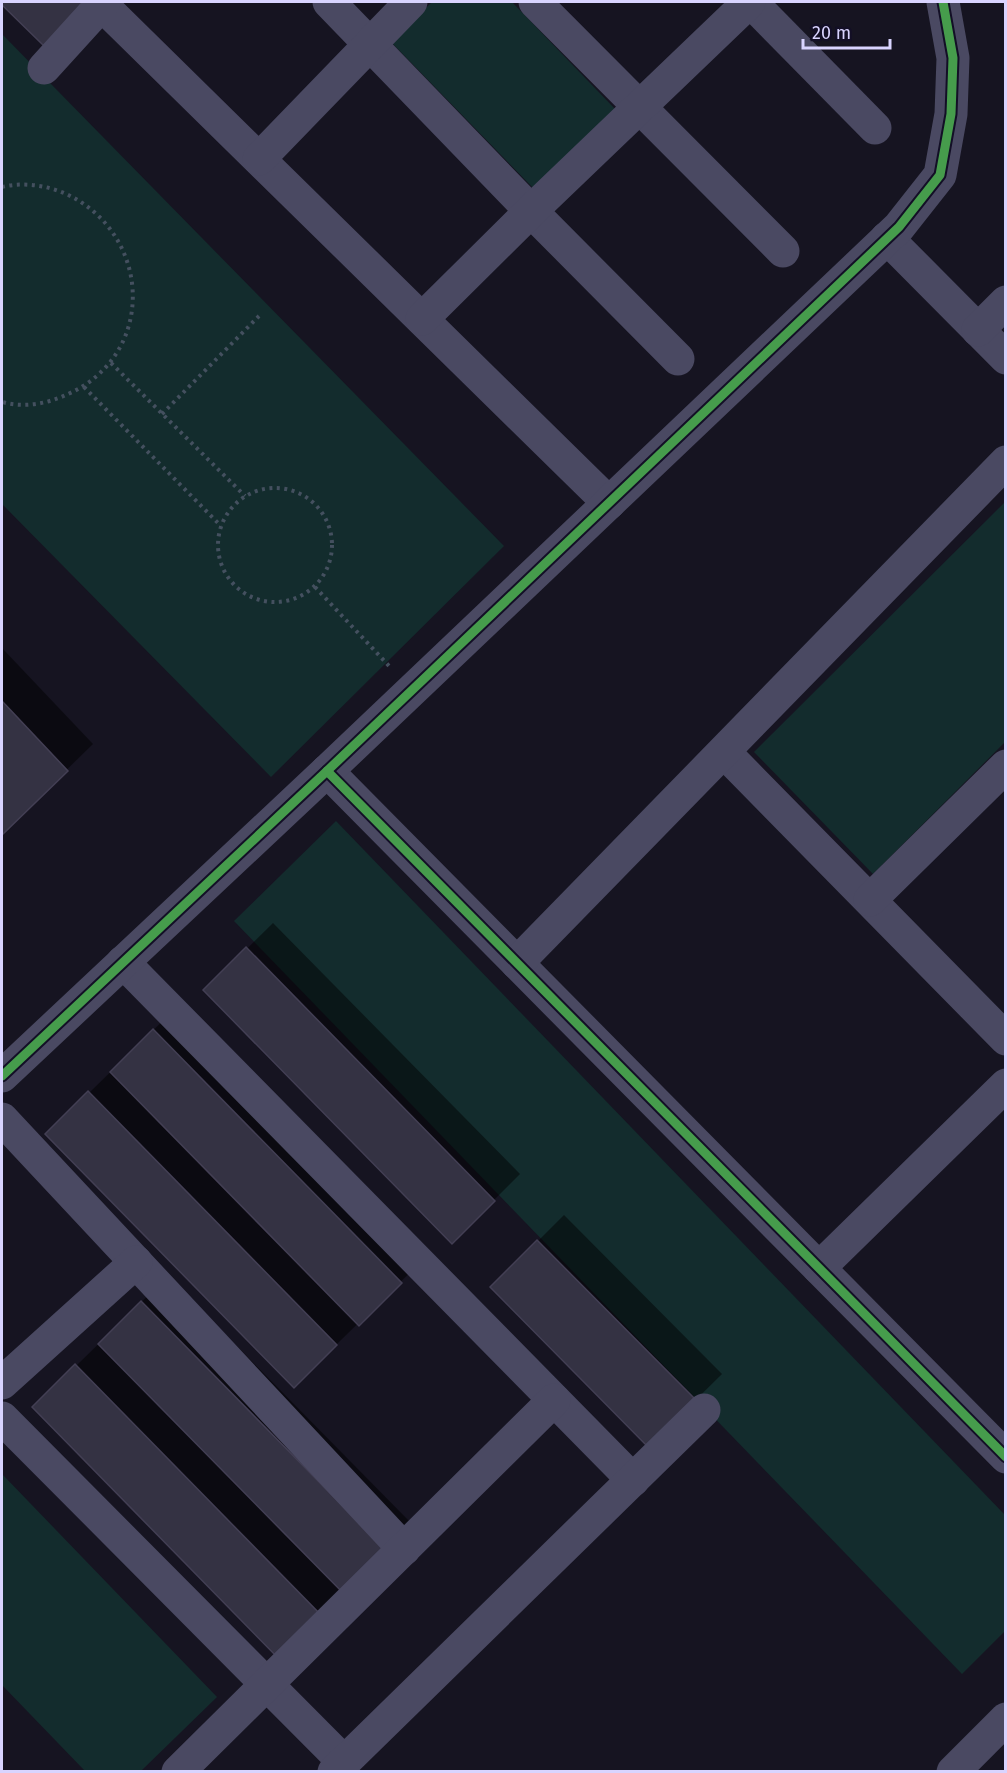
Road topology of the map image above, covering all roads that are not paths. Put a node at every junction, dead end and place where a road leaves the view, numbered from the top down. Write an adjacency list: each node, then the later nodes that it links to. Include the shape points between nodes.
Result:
1 (329, 2): 7 (street)
2 (411, 2): 7 (street)
3 (535, 2): 9 (street)
4 (750, 2): 9 (street); 10 (street)
5 (943, 2): 13 (street, via 953,58 951,114 940,175)
6 (103, 3): 8 (street); 11 (street)
7 (370, 44): 11 (street); 12 (street)
8 (45, 68)
9 (639, 106): 12 (street); 14 (street)
10 (875, 128)
11 (259, 159): 16 (street)
12 (531, 211): 16 (street); 19 (street)
13 (887, 238): 17 (street); 21 (street)
14 (783, 251)
15 (1005, 302): 17 (street)
16 (422, 319): 21 (street)
17 (978, 330): 18 (street)
18 (1005, 358)
19 (678, 359)
20 (1005, 462): 22 (street)
21 (609, 503): 24 (street)
22 (724, 752): 25 (street); 27 (street)
23 (1005, 766): 25 (street)
24 (327, 771): 26 (street); 27 (street)
25 (870, 900): 28 (street)
26 (123, 962): 29 (street); 35 (street)
27 (517, 963): 33 (street)
28 (1005, 1039)
29 (2, 1076)
30 (1005, 1085): 33 (street)
31 (2, 1119): 32 (street)
32 (136, 1262): 34 (street); 40 (street)
33 (819, 1268): 38 (street)
34 (2, 1383)
35 (554, 1400): 39 (street); 40 (street)
36 (704, 1410): 39 (street)
37 (2, 1418): 41 (street)
38 (1005, 1457)
39 (633, 1480): 43 (street)
40 (404, 1549): 41 (street)
41 (267, 1685): 43 (street); 44 (street)
42 (1005, 1719): 45 (street)
43 (339, 1767)
44 (178, 1772)
45 (953, 1772)

